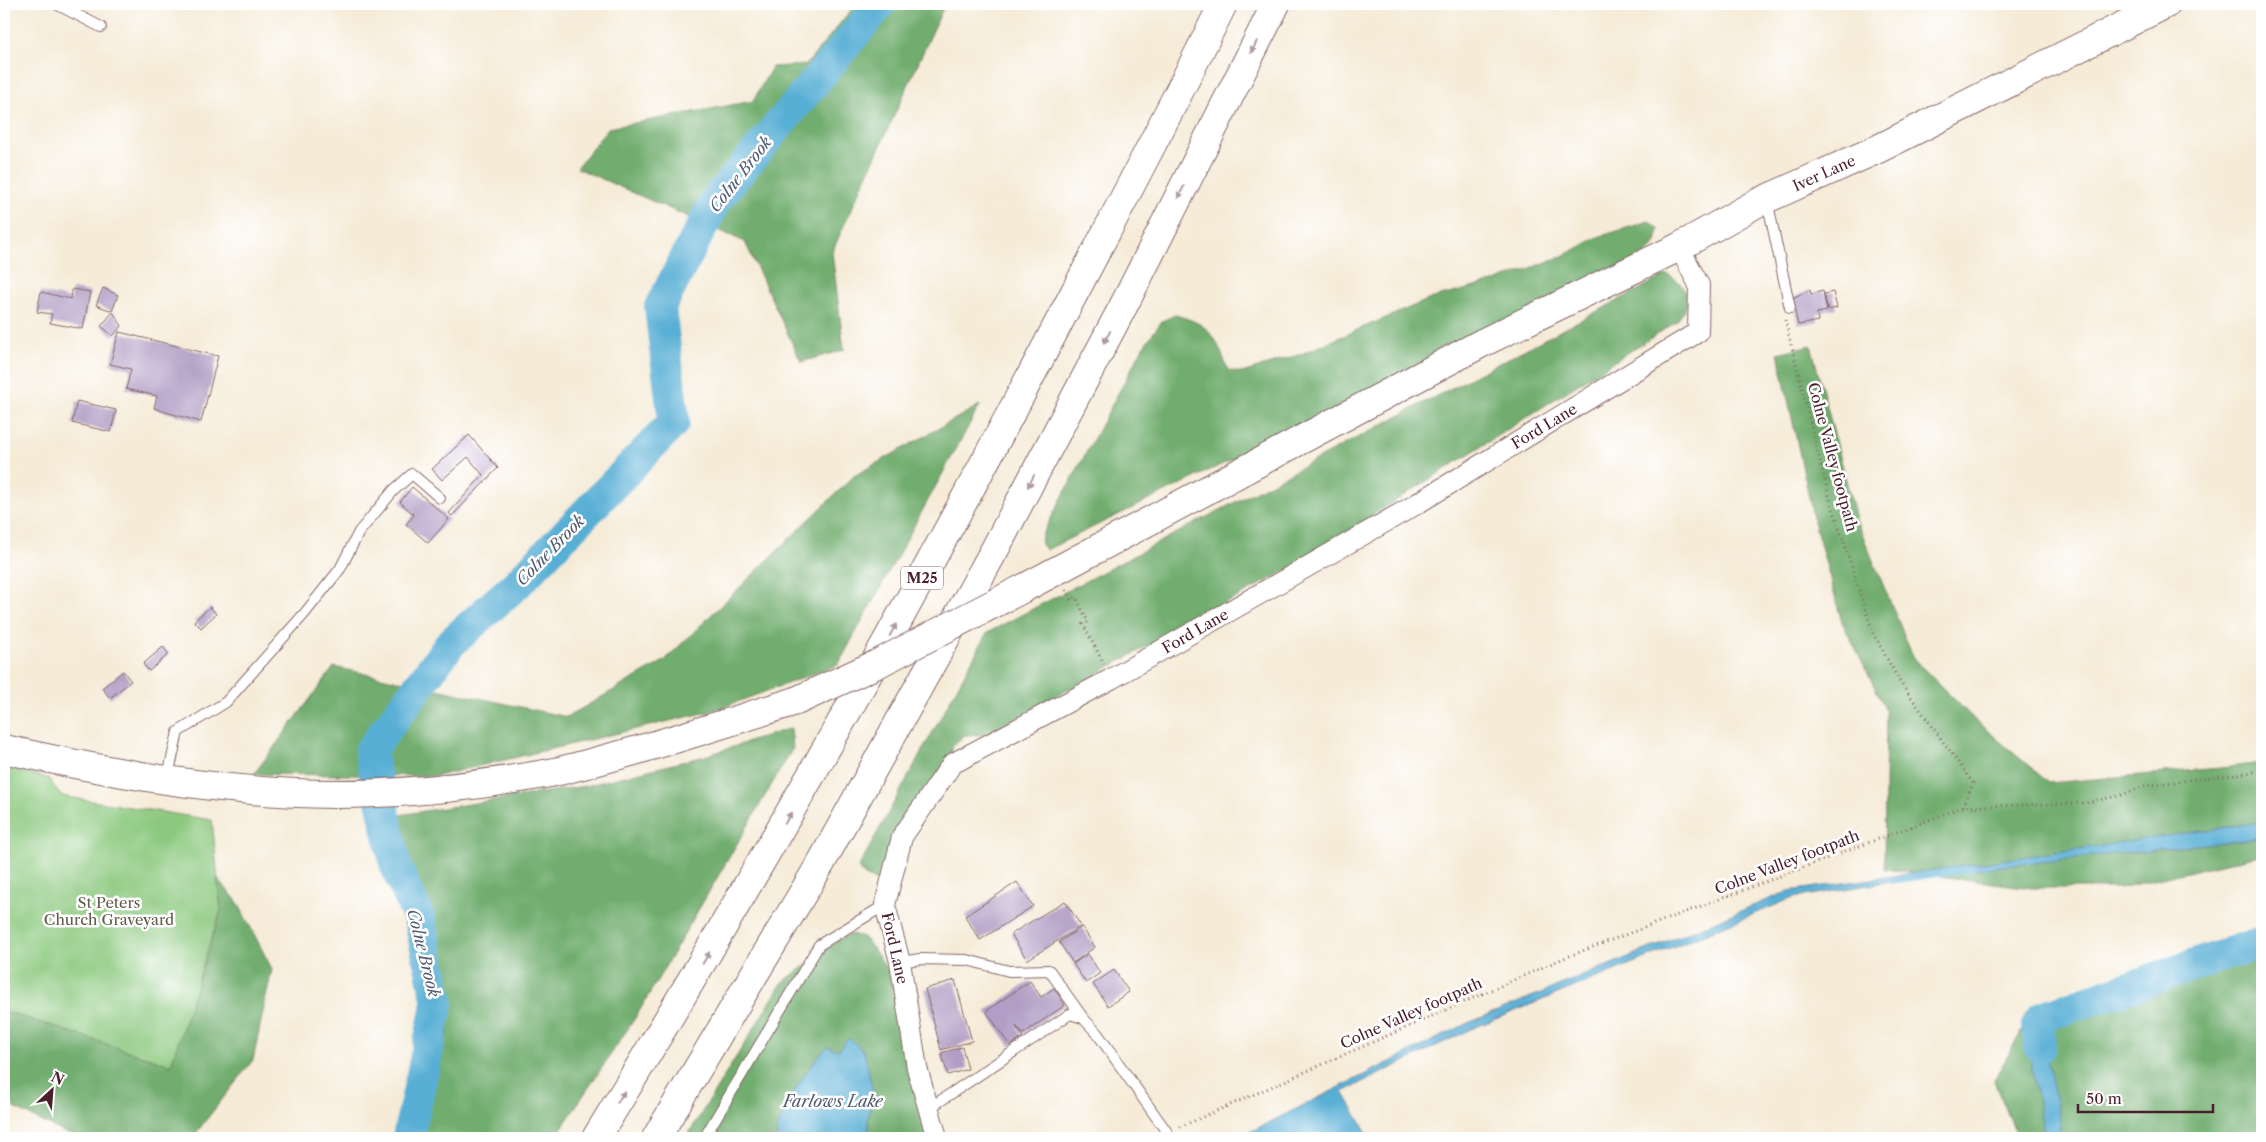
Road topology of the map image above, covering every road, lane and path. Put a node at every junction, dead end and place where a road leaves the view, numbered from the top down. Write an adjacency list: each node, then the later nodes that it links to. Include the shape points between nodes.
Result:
1 (56, 4): 5 (lane)
2 (1222, 4): 23 (main road, M25, one-way to 2, via 784,824 947,535)
3 (1276, 4): 24 (main road, one-way to 24, via 1126,301 995,549 821,863)
4 (2166, 4): 6 (main road, Iver Lane, via 1878,149)
5 (101, 27)
6 (1766, 199): 7 (main road, Iver Lane); 8 (lane)
7 (1679, 247): 11 (main road, Iver Lane, via 1482,343); 12 (street, Ford Lane, via 1699,286 1698,332 1414,505)
8 (1790, 308)
9 (1790, 344): 16 (path, Colne Valley footpath, via 1828,493 1873,633 1900,682 1972,783)
10 (440, 498): 15 (lane, via 412,474 394,490 359,532 340,569 226,702 178,732)
11 (1056, 572): 12 (path, via 1071,600 1076,597 1088,622 1083,624); 15 (main road, Iver Lane, bridge, via 877,664 796,701 655,746 552,772 417,792 332,794)
12 (1111, 679): 17 (street, Ford Lane, via 952,764 902,838)
13 (4, 749): 15 (main road, Iver Lane)
14 (2262, 771): 16 (path, via 2143,786 2085,804)
15 (166, 781)
16 (1963, 807): 22 (path, Colne Valley footpath, via 1564,958)
17 (885, 905): 18 (street, Ford Lane); 25 (lane, via 820,946)
18 (900, 962): 19 (lane, via 967,960 1009,970 1049,970); 20 (street, Ford Lane, via 917,1068)
19 (1083, 1018): 20 (lane, via 1070,1014); 22 (lane, via 1098,1033)
20 (928, 1109): 26 (street, Ford Lane)
21 (2262, 1131): 27 (path)
22 (1169, 1135)
23 (596, 1138)
24 (656, 1138)
25 (704, 1138)
26 (937, 1138)
27 (2260, 1138)

